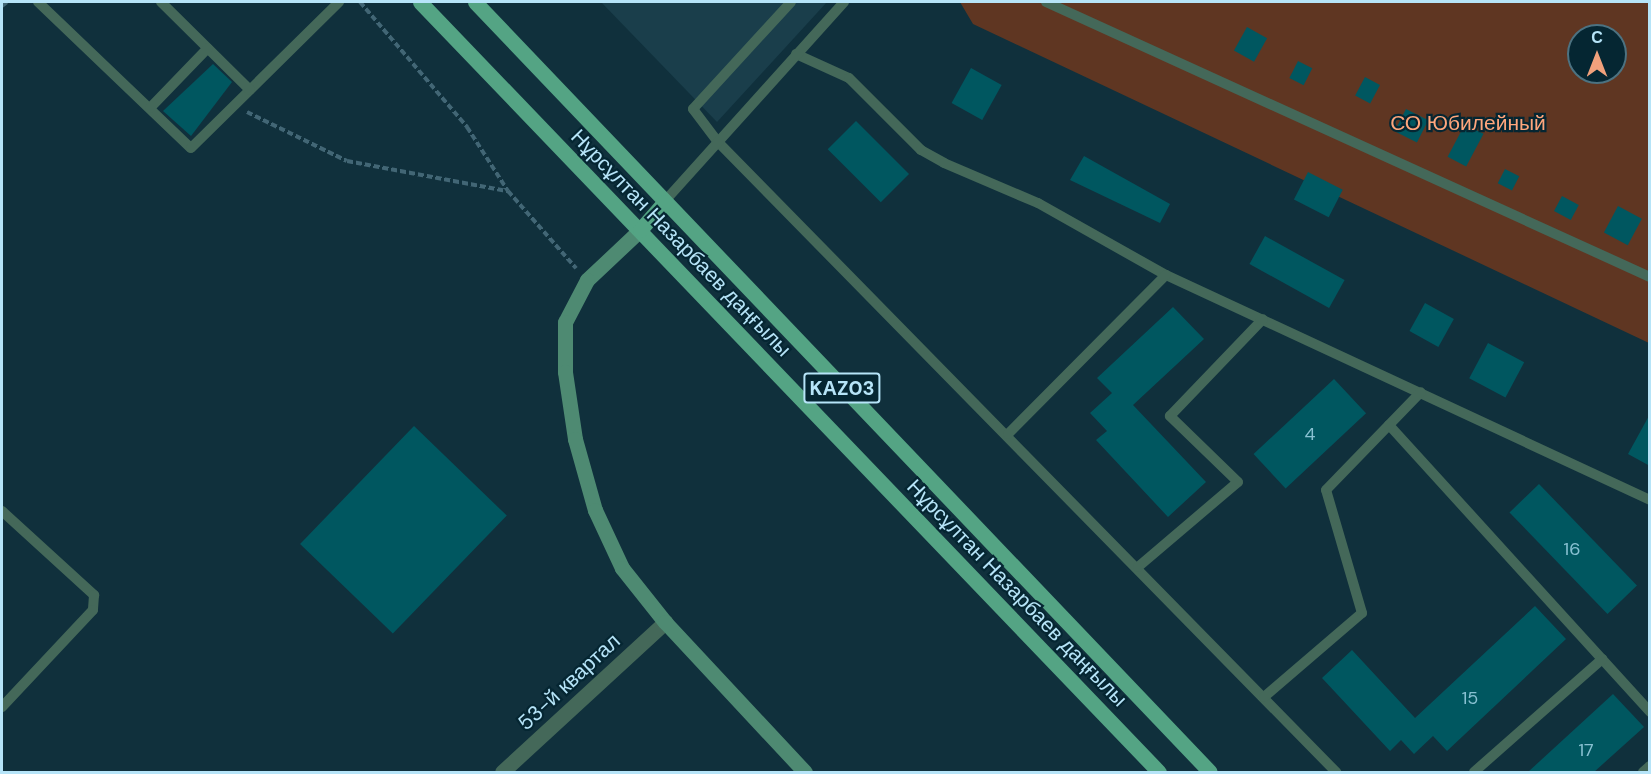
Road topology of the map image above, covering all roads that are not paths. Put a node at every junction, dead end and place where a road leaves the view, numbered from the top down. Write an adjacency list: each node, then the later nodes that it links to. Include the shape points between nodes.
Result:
1 (38, 2): 12 (lane)
2 (161, 2): 9 (lane)
3 (339, 2): 11 (lane)
4 (420, 2): 15 (main road, Нұрсұлтан Назарбаев даңғылы / KАZ03)
5 (475, 2): 14 (main road, Нұрсұлтан Назарбаев даңғылы / KАZ03)
6 (791, 2): 13 (lane, via 693,109)
7 (843, 2): 10 (lane)
8 (1046, 2): 17 (lane)
9 (208, 48): 11 (lane); 12 (lane)
10 (796, 54): 13 (lane); 16 (lane, via 849,78 875,98 921,150 1038,203)
11 (250, 90): 12 (lane, via 190,148)
12 (150, 108)
13 (718, 142): 14 (lane); 21 (lane)
14 (664, 202): 15 (main road); 34 (main road, Нұрсұлтан Назарбаев даңғылы / KАZ03)
15 (640, 230): 25 (street, via 587,280 565,322 565,372 575,439 595,510 622,568); 33 (main road, Нұрсұлтан Назарбаев даңғылы / KАZ03)
16 (1166, 275): 18 (lane); 21 (lane)
17 (1650, 277)
18 (1263, 319): 19 (lane); 24 (lane, via 1170,416 1238,482)
19 (1421, 392): 20 (lane); 22 (lane)
20 (1389, 425): 26 (lane); 27 (lane, via 1326,490 1362,613)
21 (1008, 434): 24 (lane)
22 (1650, 500)
23 (2, 511): 28 (lane, via 94,595 93,610)
24 (1138, 567): 27 (lane)
25 (665, 622): 31 (street, 53-й квартал); 32 (street)
26 (1602, 659): 29 (lane); 36 (lane)
27 (1264, 697): 35 (lane)
28 (2, 707)
29 (1650, 712)
30 (1650, 766): 37 (lane)
31 (502, 772)
32 (805, 772)
33 (1159, 772)
34 (1210, 772)
35 (1336, 772)
36 (1474, 772)
37 (1643, 772)

